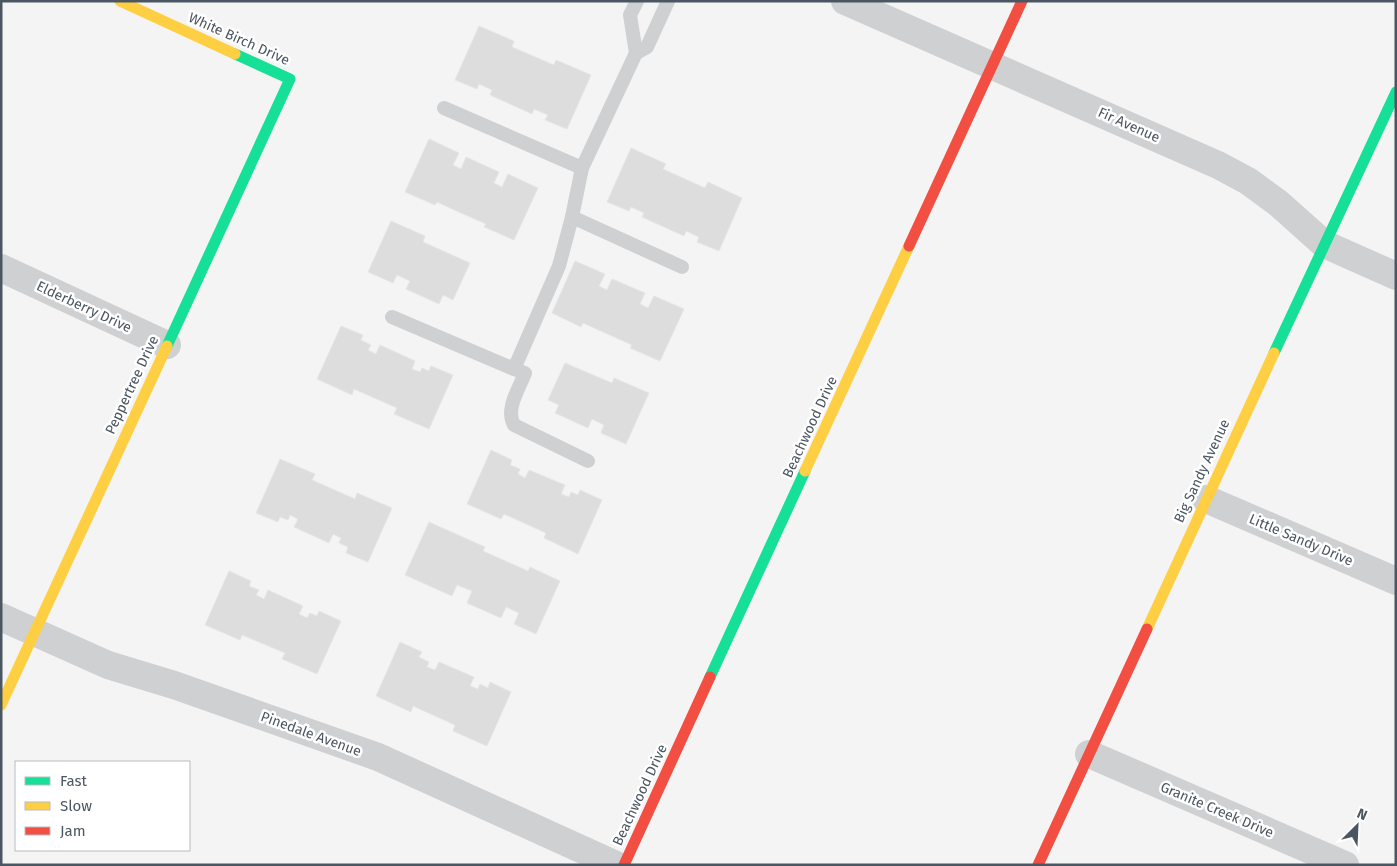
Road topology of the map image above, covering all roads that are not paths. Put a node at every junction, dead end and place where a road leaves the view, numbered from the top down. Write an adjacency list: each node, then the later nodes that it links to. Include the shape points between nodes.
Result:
1 (636, 1): 6 (lane, via 630,15)
2 (668, 1): 6 (lane, via 647,47)
3 (845, 1): 7 (street, Fir Avenue)
4 (1022, 1): 7 (street, Beachwood Drive)
5 (122, 2): 8 (street, White Birch Drive)
6 (636, 53): 11 (lane)
7 (993, 66): 13 (street, Fir Avenue, via 1218,164 1278,203); 28 (street, Beachwood Drive)
8 (290, 79): 18 (street, Peppertree Drive)
9 (1396, 92): 13 (street, Big Sandy Avenue)
10 (444, 108): 11 (lane)
11 (582, 168): 12 (lane)
12 (572, 217): 14 (lane); 19 (lane, via 559,266)
13 (1324, 244): 16 (street, Fir Avenue); 21 (street, Big Sandy Avenue)
14 (682, 267)
15 (1, 268): 18 (street, Elderberry Drive)
16 (1396, 276)
17 (392, 317): 19 (lane)
18 (167, 345): 24 (street, Peppertree Drive)
19 (514, 369): 20 (lane, via 524,373 511,410 510,418 514,425)
20 (588, 461)
21 (1206, 499): 22 (street, Little Sandy Drive); 26 (street, Big Sandy Avenue)
22 (1396, 581)
23 (1, 617): 24 (street, Pinedale Avenue)
24 (34, 632): 25 (street, Peppertree Drive); 27 (street, Pinedale Avenue, via 108,665 378,757)
25 (1, 705)
26 (1089, 754): 29 (street, Big Sandy Avenue); 30 (street, Granite Creek Drive)
27 (616, 865)
28 (624, 865)
29 (1038, 865)
30 (1346, 865)

